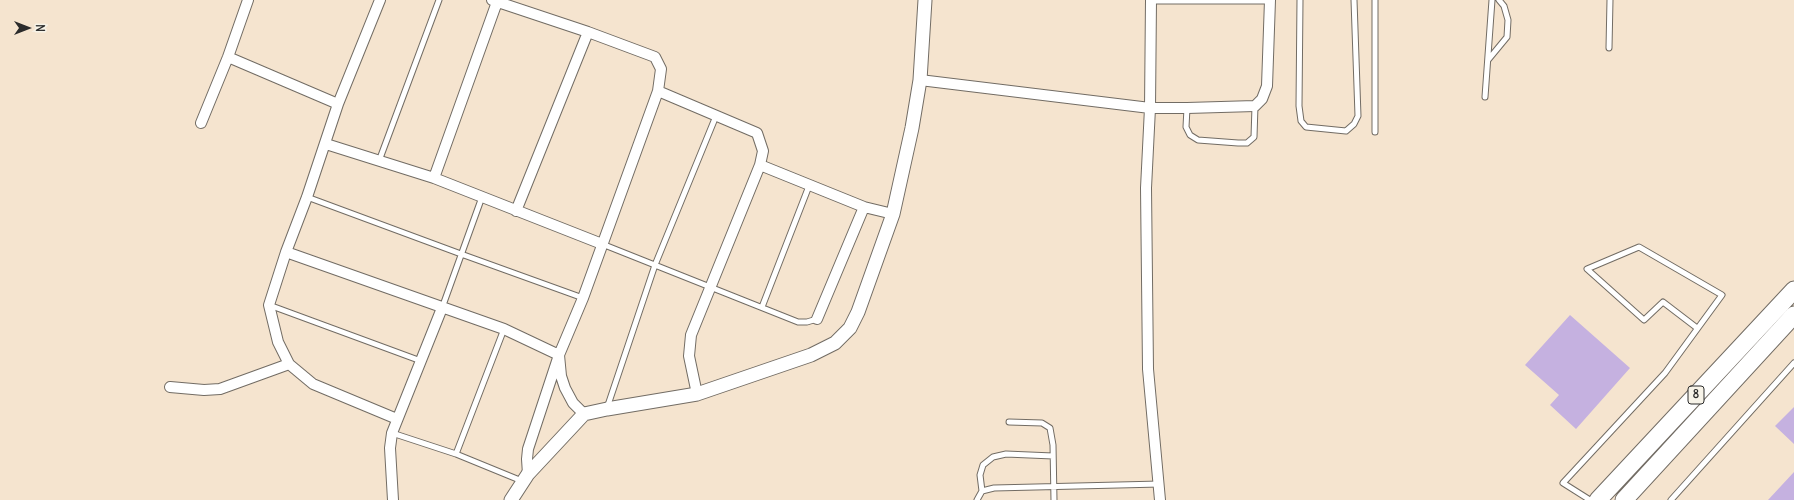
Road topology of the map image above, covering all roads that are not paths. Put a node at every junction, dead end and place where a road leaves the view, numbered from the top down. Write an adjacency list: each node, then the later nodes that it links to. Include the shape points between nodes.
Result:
1 (248, 0): 16 (street)
2 (380, 0): 21 (street)
3 (440, 0): 29 (lane)
4 (925, 0): 18 (street)
5 (1151, 0): 13 (lane); 23 (street)
6 (1300, 0): 7 (lane, via 1301,121 1306,127 1346,131 1358,116)
7 (1354, 0)
8 (1375, 0): 27 (lane)
9 (1492, 0): 17 (lane)
10 (1499, 0): 17 (lane, via 1504,6 1508,20 1507,37)
11 (1610, 0): 15 (lane)
12 (495, 1): 14 (street); 31 (street)
13 (1270, 1): 22 (street, via 1267,86 1262,99)
14 (588, 32): 19 (street, via 655,57 661,69); 36 (street)
15 (1609, 48)
16 (228, 57): 21 (street); 26 (street)
17 (1488, 60): 20 (lane)
18 (920, 80): 23 (street); 37 (street)
19 (658, 91): 25 (street); 38 (street)
20 (1485, 97)
21 (338, 104): 28 (street)
22 (1255, 106): 24 (street); 24 (lane, via 1254,137 1247,143 1198,140 1190,135 1186,127)
23 (1150, 108): 24 (street); 66 (street, via 1146,188 1148,368)
24 (1187, 108)
25 (717, 115): 30 (street, via 757,133 764,151); 41 (lane)
26 (201, 123)
27 (1375, 132)
28 (326, 144): 29 (street); 33 (street)
29 (379, 161): 31 (street)
30 (760, 165): 32 (street); 42 (street)
31 (434, 178): 34 (street)
32 (809, 186): 35 (street); 46 (lane)
33 (307, 197): 39 (street); 40 (lane)
34 (482, 197): 36 (street); 40 (lane)
35 (864, 207): 37 (street); 49 (street)
36 (516, 211): 38 (street)
37 (893, 214): 57 (street, via 858,312 850,328 835,343 811,355)
38 (602, 244): 41 (lane); 44 (street)
39 (286, 252): 45 (street); 47 (street)
40 (461, 254): 44 (lane); 47 (lane)
41 (655, 265): 42 (lane); 58 (lane)
42 (710, 288): 46 (lane); 57 (street, via 691,335 689,356)
43 (1794, 290): 76 (highway, 8)
44 (583, 298): 52 (street)
45 (269, 305): 53 (lane); 55 (street, via 278,342)
46 (762, 307): 49 (lane, via 798,322)
47 (442, 308): 51 (street); 53 (street)
48 (1794, 315): 69 (highway, 8)
49 (817, 319)
50 (1697, 328): 50 (lane, via 1722,295 1639,247 1587,269 1644,320 1663,302); 75 (lane, via 1665,373 1563,483)
51 (504, 329): 52 (street); 63 (lane)
52 (559, 355): 59 (street, via 565,388 573,403); 65 (street, via 528,449)
53 (421, 361): 60 (street)
54 (1794, 363): 77 (lane)
55 (289, 364): 56 (street, via 220,388 204,390); 60 (street, via 313,384)
56 (170, 387)
57 (697, 394): 58 (street)
58 (607, 408): 59 (street)
59 (584, 414): 65 (street)
60 (396, 419): 62 (street)
61 (1009, 422): 64 (lane, via 1042,423 1050,428)
62 (392, 433): 63 (lane); 70 (street)
63 (456, 454): 65 (lane)
64 (1053, 456): 67 (lane); 68 (lane, via 1006,454 993,457 983,465 980,475)
65 (525, 477): 71 (street)
66 (1160, 484): 67 (lane); 74 (street)
67 (1055, 486): 68 (lane, via 994,488); 73 (lane)
68 (982, 491): 72 (lane)
69 (1630, 497)
70 (392, 500)
71 (511, 500)
72 (977, 500)
73 (1054, 500)
74 (1160, 500)
75 (1590, 500)
76 (1598, 500)
77 (1671, 500)

